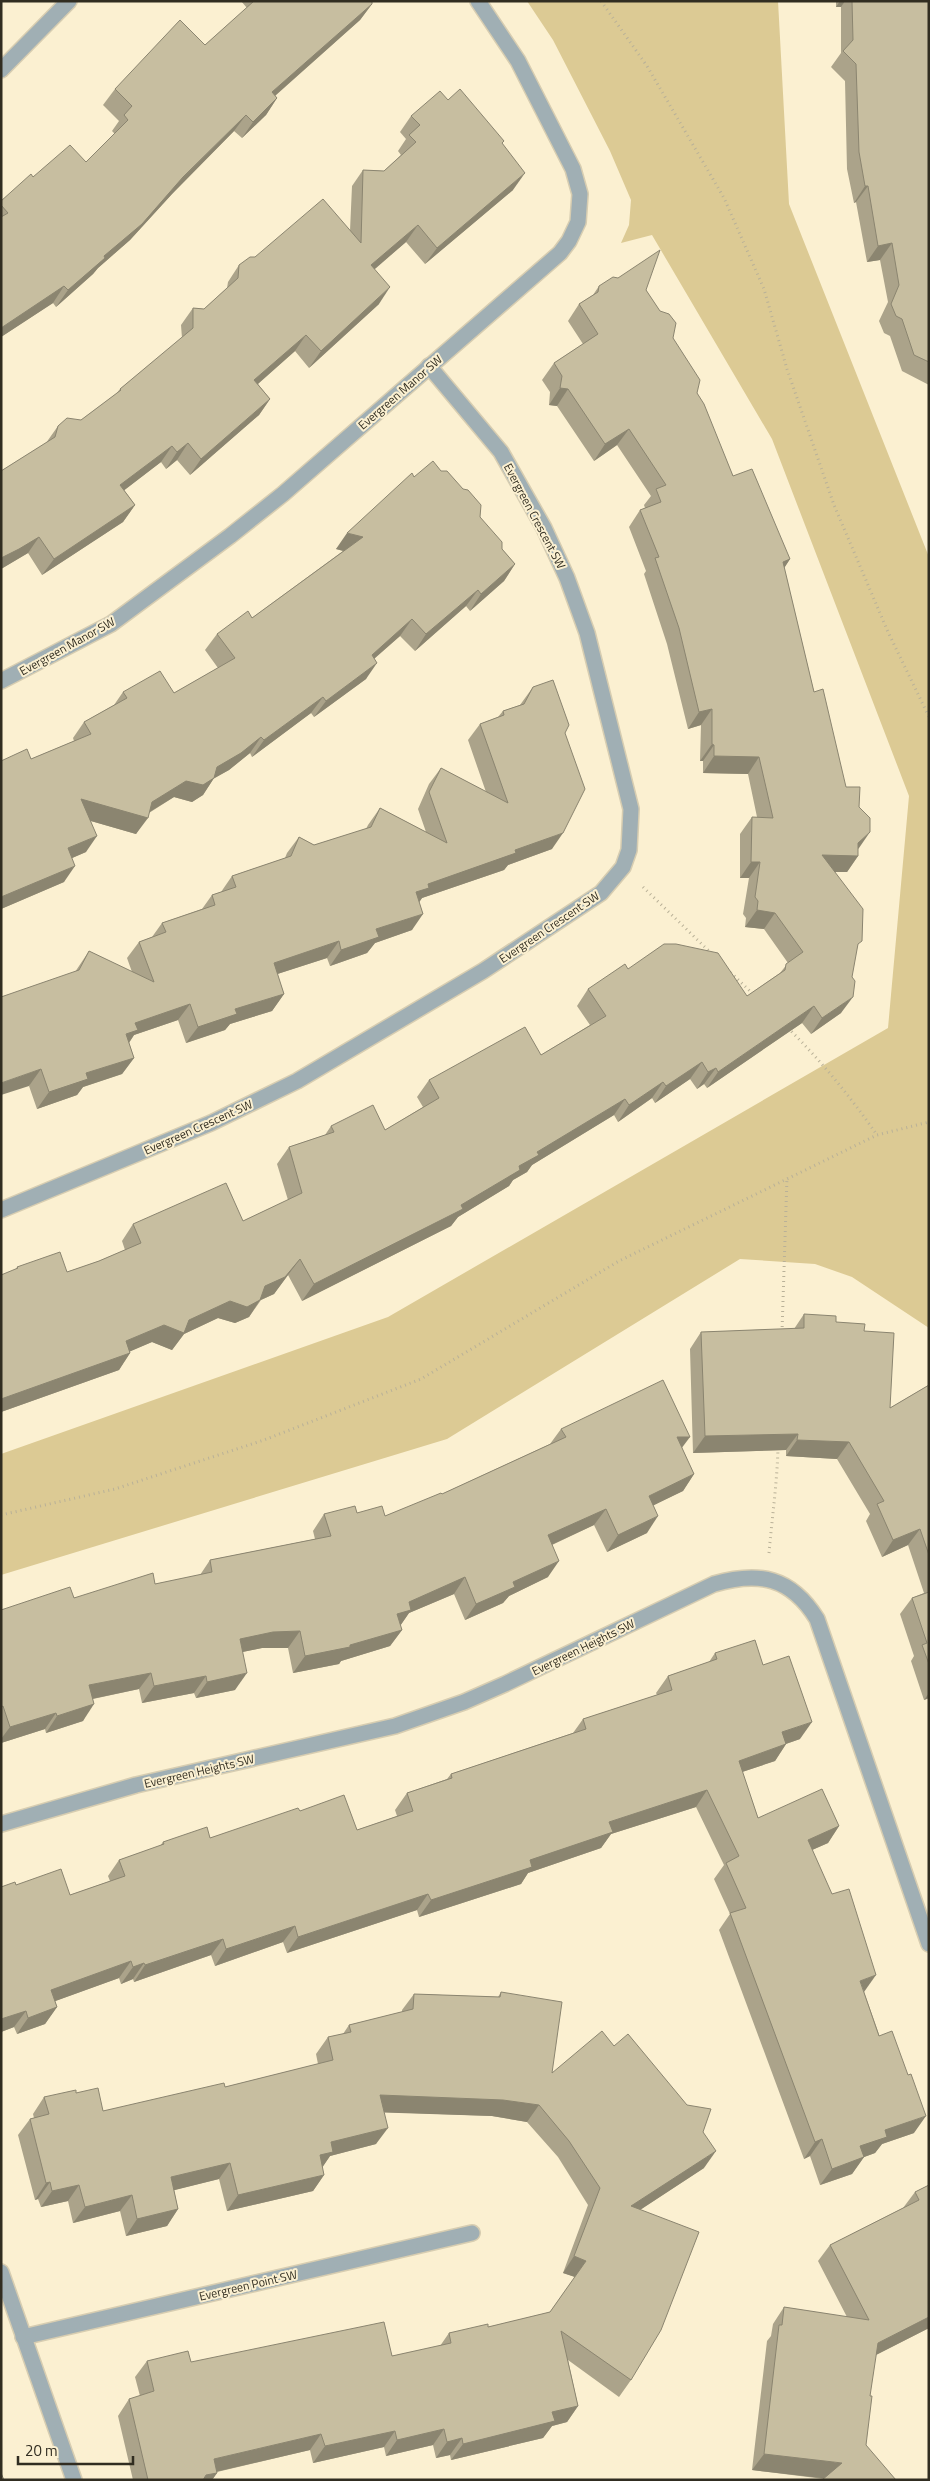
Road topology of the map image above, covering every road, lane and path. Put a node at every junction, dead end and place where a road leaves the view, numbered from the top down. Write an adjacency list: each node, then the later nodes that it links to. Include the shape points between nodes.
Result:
1 (69, 1): 4 (street)
2 (478, 1): 5 (street, Evergreen Manor SW, via 518,61 573,169 580,194 578,222 560,253)
3 (601, 1): 7 (path, via 647,66 724,198 764,289 787,369 834,505 888,632)
4 (1, 70)
5 (429, 366): 6 (street, Evergreen Manor SW, via 283,494 111,624); 8 (street, Evergreen Crescent SW, via 501,452 568,578 587,634 631,810 629,850)
6 (1, 681)
7 (929, 717)
8 (623, 867): 9 (path); 16 (street, Evergreen Crescent SW, via 601,893 586,904 483,971 297,1081 211,1123)
9 (719, 961)
10 (726, 967): 11 (path)
11 (760, 1001)
12 (787, 1028): 14 (path, via 847,1093)
13 (929, 1122): 14 (path)
14 (877, 1135): 15 (path)
15 (787, 1177): 17 (path); 19 (path, via 619,1261 421,1379 264,1440 125,1486)
16 (1, 1210)
17 (782, 1336)
18 (778, 1445): 20 (path)
19 (1, 1515)
20 (767, 1579): 21 (street, Evergreen Heights SW, via 751,1576 714,1584 505,1684 395,1726 127,1787); 22 (street, Evergreen Heights SW, via 794,1592 817,1619)
21 (1, 1824)
22 (929, 1944)
23 (472, 2233): 25 (street, Evergreen Point SW)
24 (1, 2272): 25 (street)
25 (23, 2337): 26 (street)
26 (74, 2480)

